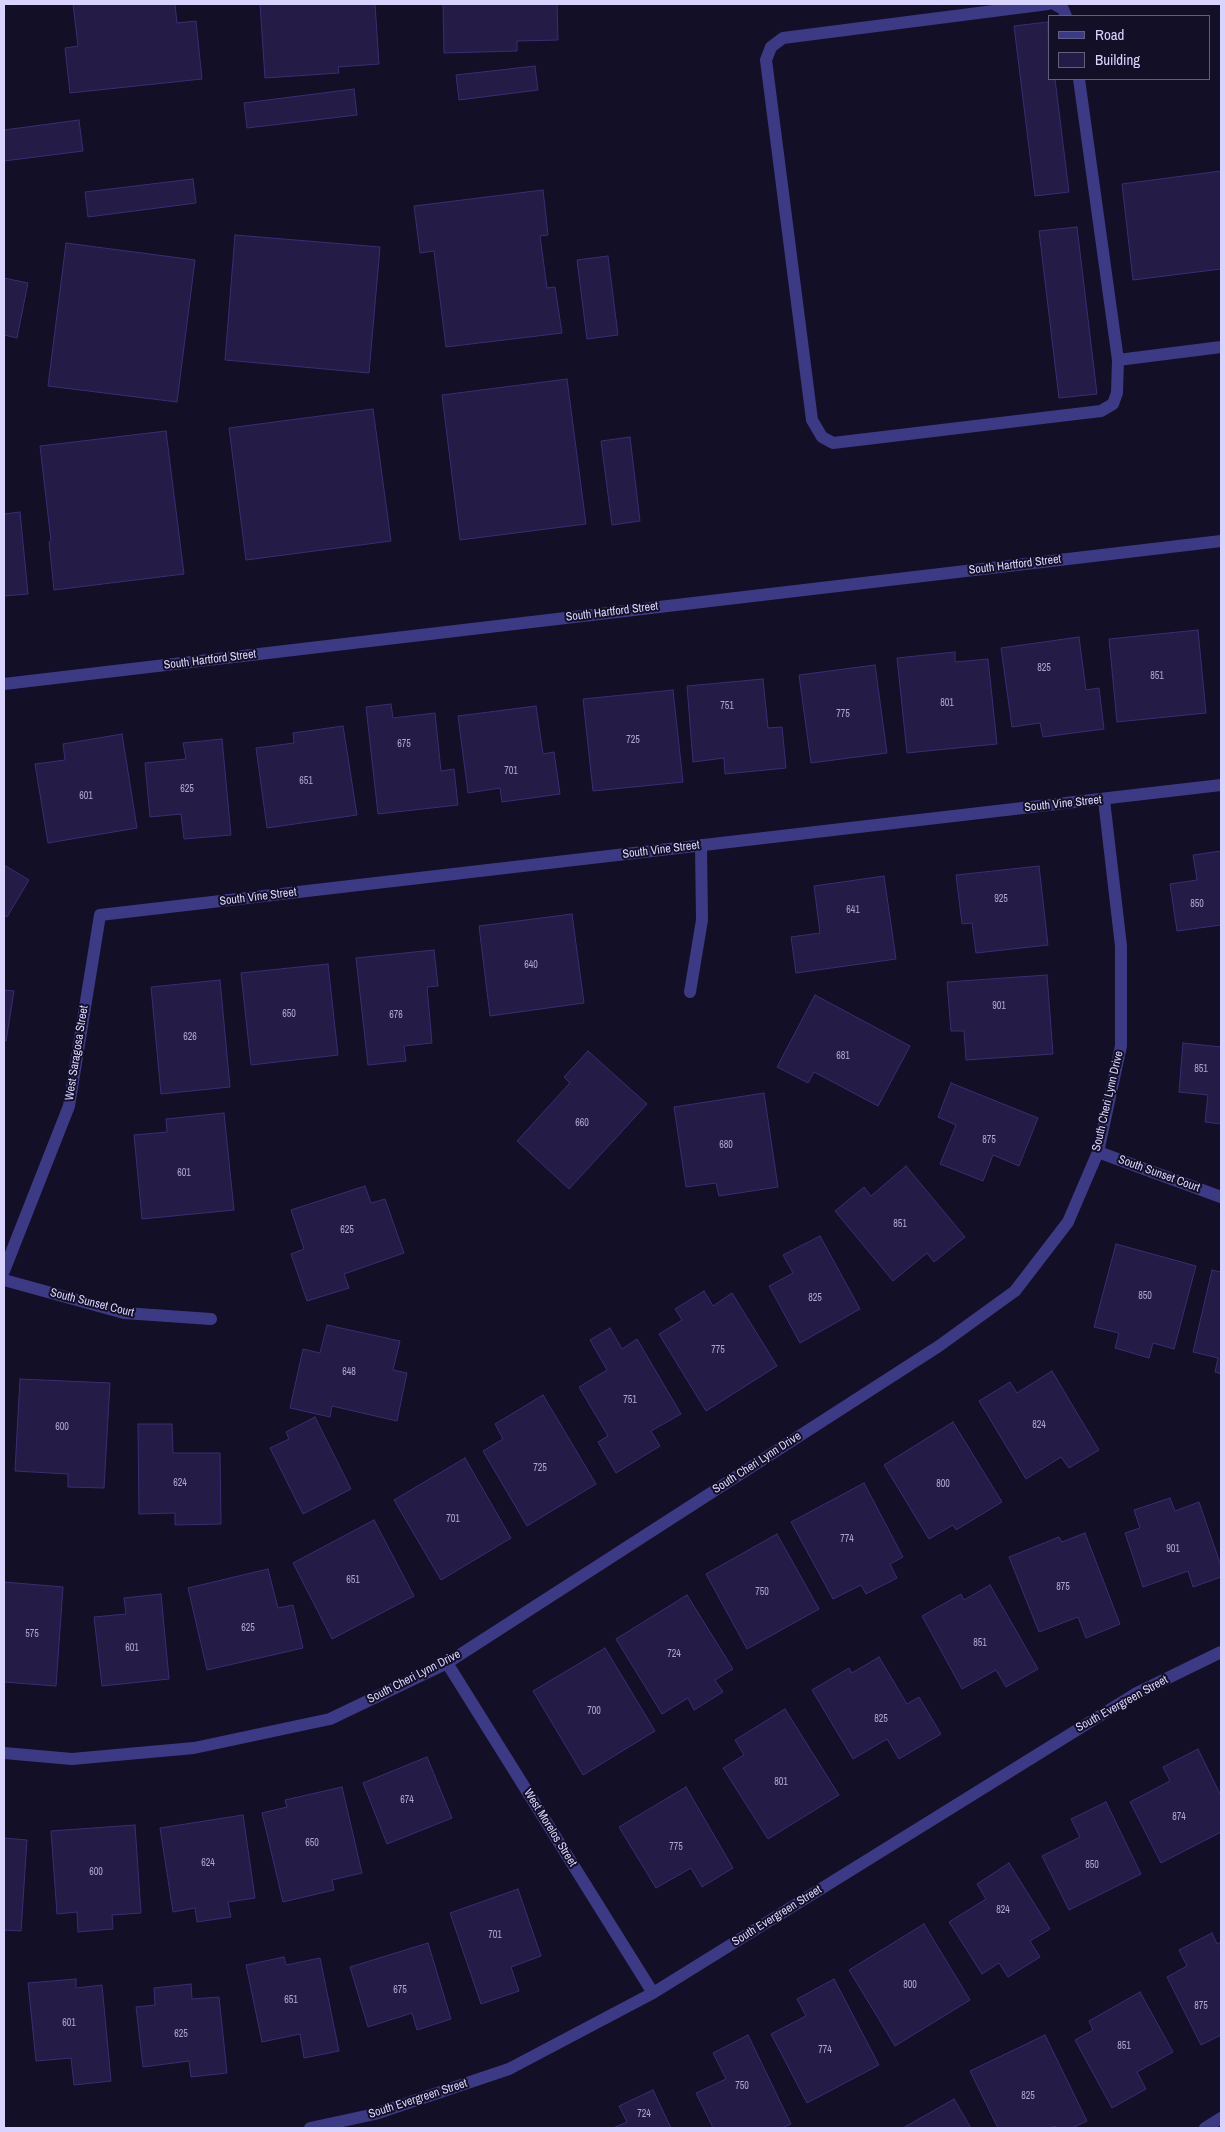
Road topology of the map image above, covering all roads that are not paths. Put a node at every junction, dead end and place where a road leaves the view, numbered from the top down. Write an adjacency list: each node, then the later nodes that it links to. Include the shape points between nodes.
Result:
1 (1048, 4): 6 (street, via 783,38 771,47 766,60 812,420 822,437 833,443 1101,411 1113,404 1117,393)
2 (1054, 4): 3 (street, via 1063,9)
3 (1066, 15)
4 (1078, 80): 6 (street)
5 (1221, 347): 6 (street)
6 (1118, 360)
7 (1221, 541): 8 (street, South Hartford Street)
8 (4, 684)
9 (1221, 786): 10 (street, South Vine Street)
10 (1104, 800): 11 (street, South Vine Street); 14 (street, South Cheri Lynn Drive, via 1121,946 1121,1046)
11 (701, 845): 12 (street, South Vine Street); 13 (street, via 702,920)
12 (100, 915): 16 (street, West Saragosa Street, via 69,1106)
13 (690, 992)
14 (1098, 1152): 15 (street, South Sunset Court); 20 (street, South Cheri Lynn Drive, via 1068,1222 1015,1291 939,1346)
15 (1221, 1197)
16 (4, 1271)
17 (4, 1280): 18 (street, South Sunset Court, via 124,1313)
18 (211, 1319)
19 (1221, 1652): 22 (street, South Evergreen Street, via 1135,1694)
20 (448, 1663): 21 (street, South Cheri Lynn Drive, via 330,1719 194,1748 72,1759); 22 (street, West Morelos Street)
21 (4, 1753)
22 (653, 1994): 24 (street, South Evergreen Street, via 509,2069 375,2114)
23 (1221, 2118): 25 (street)
24 (310, 2128)
25 (1205, 2128)

